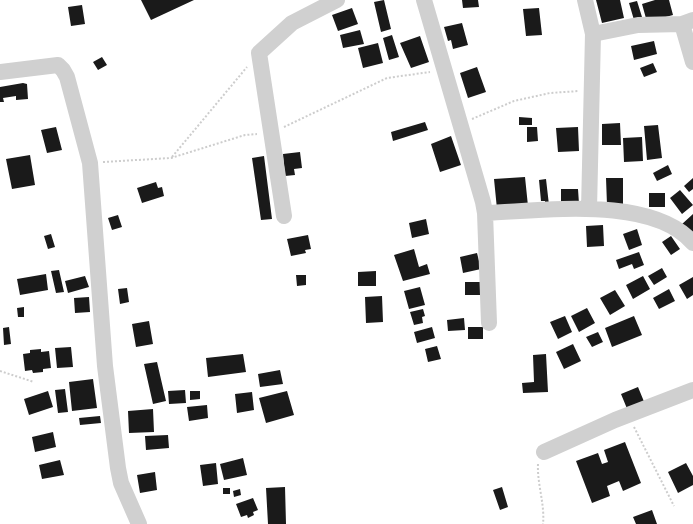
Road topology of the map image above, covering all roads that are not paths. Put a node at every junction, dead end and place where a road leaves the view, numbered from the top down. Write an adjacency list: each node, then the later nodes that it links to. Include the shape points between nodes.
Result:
1 (337, 0): 10 (street, via 292,23 259,53)
2 (424, 0): 9 (street, via 459,125 475,169)
3 (585, 0): 5 (street)
4 (688, 22): 5 (street, via 638,25); 6 (street)
5 (593, 34): 8 (street)
6 (693, 62)
7 (0, 72): 15 (street, via 58,66 67,77 90,163 105,366 118,468 121,483)
8 (589, 209): 9 (street); 11 (street, via 638,214 657,219 669,224)
9 (485, 213): 12 (street)
10 (284, 216)
11 (693, 243)
12 (489, 323)
13 (693, 390): 14 (street)
14 (544, 452)
15 (139, 524)

